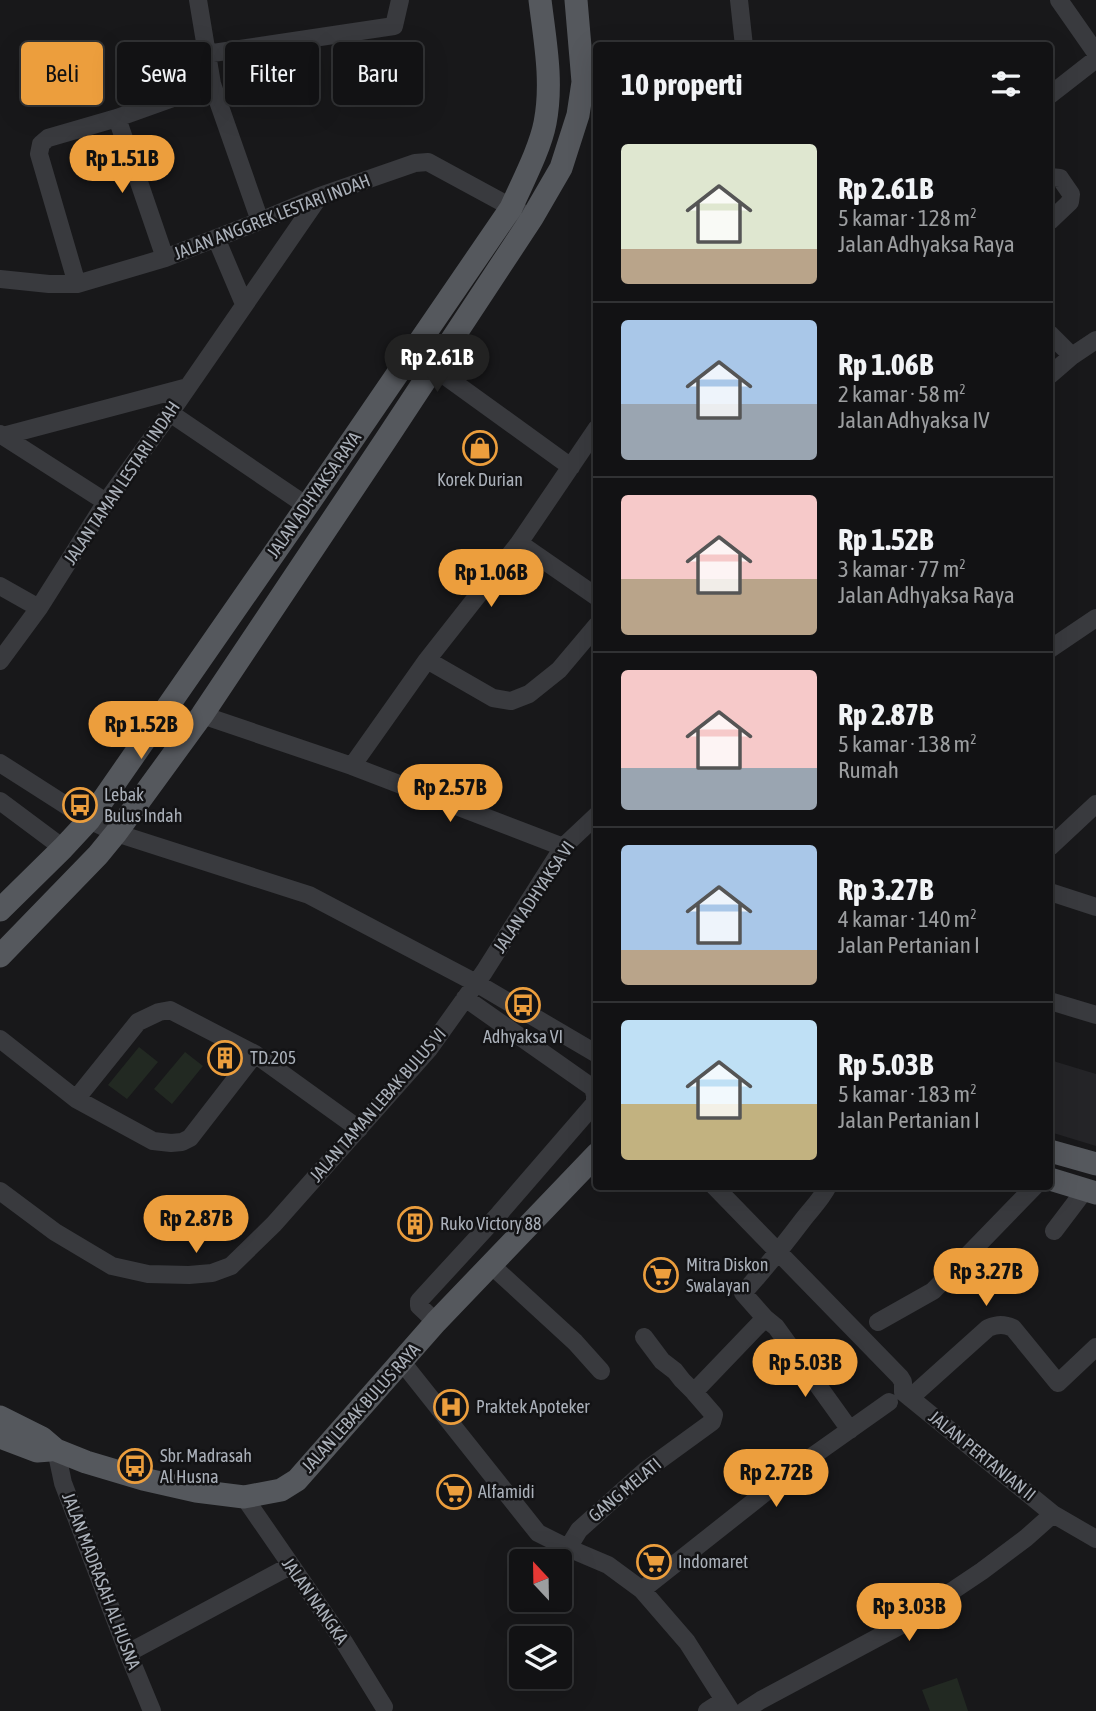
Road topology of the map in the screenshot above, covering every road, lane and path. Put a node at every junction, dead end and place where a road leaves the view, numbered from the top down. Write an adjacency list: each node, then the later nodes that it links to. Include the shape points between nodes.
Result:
1 (198, 0): 7 (street)
2 (400, 0): 9 (street, via 394,26)
3 (540, 0): 19 (main road, JALAN ADHYAKSA RAYA, via 550,77 545,124)
4 (576, 0): 13 (main road, JALAN ADHYAKSA RAYA)
5 (739, 0): 8 (street)
6 (1059, 0): 10 (street)
7 (204, 42)
8 (744, 42)
9 (211, 53)
10 (1096, 53)
11 (1096, 59): 15 (street)
12 (211, 78): 14 (street)
13 (590, 81): 20 (main road, JALAN ADHYAKSA RAYA, via 561,168)
14 (212, 83): 16 (street); 22 (street)
15 (1053, 93)
16 (117, 118): 24 (street); 26 (street, via 41,144 39,154)
17 (1053, 177): 21 (street, via 1060,178 1071,194 1070,202)
18 (320, 196): 19 (street, JALAN ANGGREK LESTARI INDAH, via 429,162); 22 (street, JALAN ANGGREK LESTARI INDAH); 27 (street, JALAN TAMAN LESTARI INDAH)
19 (511, 208): 20 (street, JALAN ANGGREK LESTARI INDAH); 39 (main road, JALAN ADHYAKSA RAYA)
20 (532, 218): 31 (main road, JALAN ADHYAKSA RAYA)
21 (1053, 218)
22 (260, 221): 23 (street, JALAN ANGGREK LESTARI INDAH)
23 (216, 239): 24 (street, JALAN ANGGREK LESTARI INDAH); 27 (street)
24 (165, 258): 26 (street, JALAN ANGGREK LESTARI INDAH)
25 (0, 279): 26 (street, JALAN ANGGREK LESTARI INDAH)
26 (77, 284)
27 (244, 304): 33 (street, JALAN TAMAN LESTARI INDAH)
28 (1053, 337): 30 (street)
29 (1096, 340): 30 (street)
30 (1072, 356): 32 (street)
31 (434, 368): 37 (street); 49 (main road, JALAN ADHYAKSA RAYA)
32 (1053, 372)
33 (188, 387): 34 (street, JALAN TAMAN LESTARI INDAH); 36 (street)
34 (170, 413): 38 (street, JALAN TAMAN LESTARI INDAH); 39 (street)
35 (593, 434): 37 (street)
36 (2, 435): 38 (street)
37 (571, 467): 40 (street)
38 (106, 502): 43 (street, JALAN TAMAN LESTARI INDAH)
39 (307, 506): 55 (main road, JALAN ADHYAKSA RAYA)
40 (519, 542): 42 (street); 47 (street)
41 (0, 586): 43 (street)
42 (593, 594)
43 (39, 608): 48 (street, JALAN TAMAN LESTARI INDAH)
44 (1096, 618): 46 (street)
45 (593, 630): 47 (street, via 559,670 529,694 511,701 494,698)
46 (1053, 647)
47 (427, 660): 51 (street)
48 (0, 662)
49 (202, 715): 51 (street); 56 (main road, JALAN ADHYAKSA RAYA)
50 (0, 763): 55 (street)
51 (352, 766): 58 (street)
52 (0, 801): 59 (street)
53 (1096, 804): 57 (street)
54 (593, 819): 58 (street, JALAN ADHYAKSA VI)
55 (89, 820): 56 (street); 59 (main road, JALAN ADHYAKSA RAYA)
56 (116, 833): 63 (main road, JALAN ADHYAKSA RAYA); 64 (street, via 309,895)
57 (1053, 844)
58 (563, 847): 64 (street, JALAN ADHYAKSA VI)
59 (63, 848): 62 (main road, JALAN ADHYAKSA RAYA)
60 (1053, 893): 61 (street)
61 (1096, 907)
62 (0, 910)
63 (0, 956)
64 (477, 983): 65 (street, JALAN TAMAN LEBAK BULUS VI); 69 (street)
65 (465, 998): 71 (street); 74 (street, JALAN TAMAN LEBAK BULUS VI, via 429,1049)
66 (1053, 1002): 67 (street)
67 (1096, 1015)
68 (0, 1039): 72 (street)
69 (593, 1052)
70 (254, 1054): 72 (street, via 170,1010 159,1012 138,1022); 72 (street, via 190,1138 182,1142 153,1141); 74 (street)
71 (593, 1088)
72 (76, 1099)
73 (593, 1105): 88 (street, via 419,1301)
74 (359, 1129): 82 (street, JALAN TAMAN LEBAK BULUS VI, via 274,1224 230,1266 212,1273 148,1274 112,1266)
75 (1053, 1152): 77 (main road)
76 (593, 1158): 86 (main road, JALAN LEBAK BULUS RAYA)
77 (1096, 1164)
78 (1053, 1180): 83 (main road)
79 (724, 1190): 85 (street, JALAN PERTANIAN II)
80 (826, 1190): 85 (street)
81 (1031, 1190): 89 (street, via 933,1291)
82 (0, 1191)
83 (1091, 1191): 84 (street)
84 (1054, 1231)
85 (779, 1252): 87 (street, via 743,1293); 95 (street, JALAN PERTANIAN II, via 900,1377 903,1392)
86 (490, 1264): 88 (main road, JALAN LEBAK BULUS RAYA); 93 (street)
87 (765, 1318): 94 (street); 98 (street)
88 (436, 1322): 92 (main road, JALAN LEBAK BULUS RAYA)
89 (878, 1322)
90 (644, 1337): 94 (street)
91 (1096, 1347): 95 (street, via 1058,1383 1013,1328 997,1324)
92 (402, 1362): 101 (main road, JALAN LEBAK BULUS RAYA, via 297,1479 281,1490); 104 (street, via 538,1533)
93 (601, 1371)
94 (694, 1391): 104 (street, GANG MELATI, via 714,1415 712,1422 646,1470 579,1530)
95 (910, 1398): 102 (street, JALAN PERTANIAN II)
96 (889, 1402): 98 (street)
97 (0, 1417): 100 (main road, JALAN LEBAK BULUS RAYA)
98 (850, 1430): 106 (street)
99 (0, 1437): 100 (main road, JALAN LEBAK BULUS RAYA, via 37,1451)
100 (56, 1450): 101 (main road, JALAN LEBAK BULUS RAYA, via 142,1479); 107 (street, JALAN MADRASAH AL HUSNA, via 63,1483)
101 (244, 1497): 105 (street, JALAN NANGKA)
102 (1053, 1514): 103 (street, JALAN PERTANIAN II); 112 (street, JALAN PERTANIAN II, via 982,1571 903,1624)
103 (1096, 1539)
104 (568, 1548): 106 (street, via 608,1565)
105 (290, 1566): 107 (street); 109 (street, JALAN NANGKA)
106 (642, 1590): 108 (street, via 687,1642)
107 (128, 1653): 110 (street, JALAN MADRASAH AL HUSNA)
108 (728, 1705): 111 (street)
109 (384, 1707)
110 (152, 1711)
111 (707, 1711)
112 (744, 1711)

